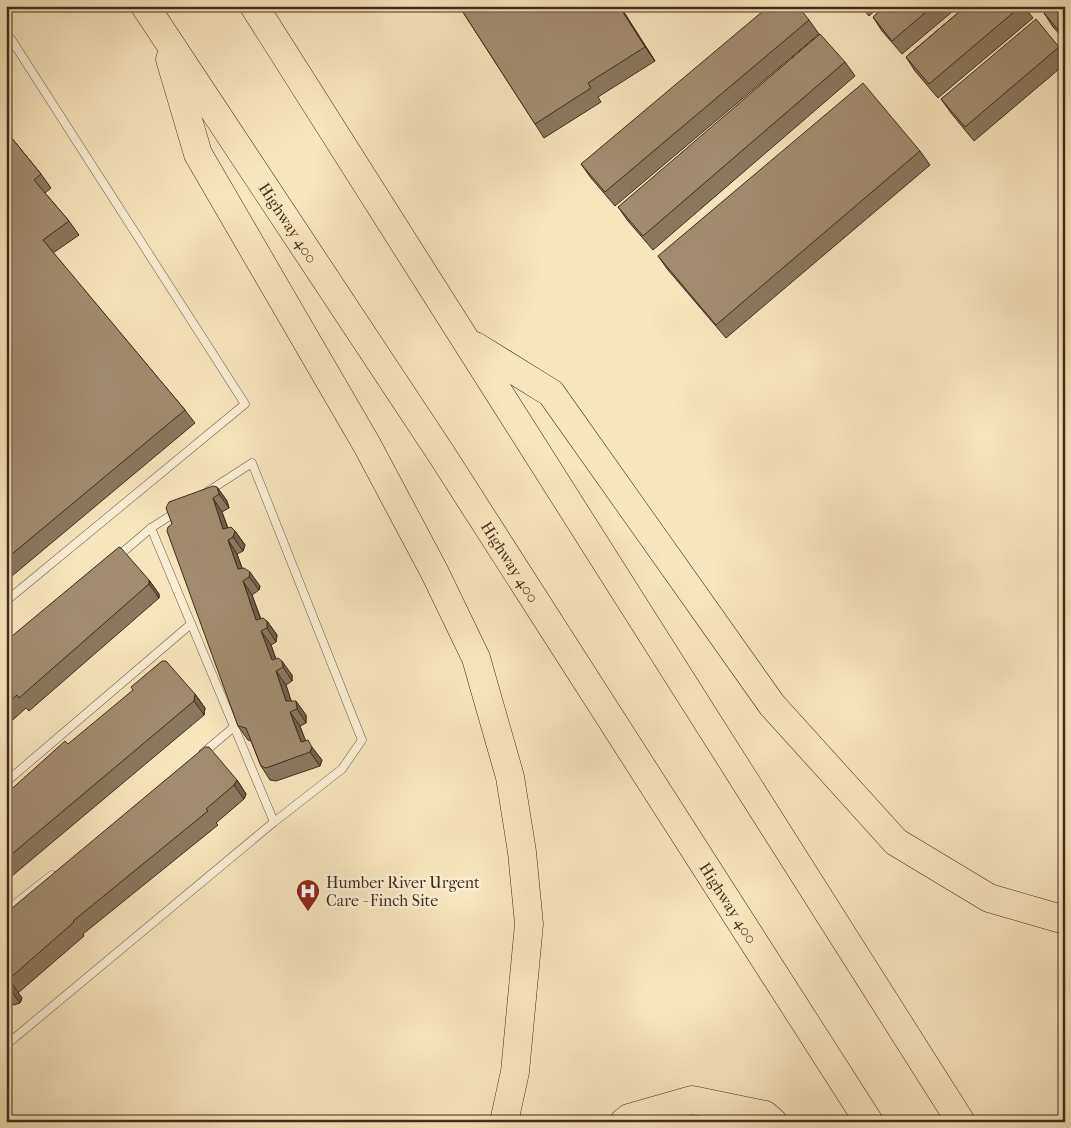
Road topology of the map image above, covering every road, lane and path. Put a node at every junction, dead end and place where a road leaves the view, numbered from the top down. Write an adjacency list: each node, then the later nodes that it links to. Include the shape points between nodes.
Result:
1 (145, 6): 3 (highway, Highway 400)
2 (254, 6): 5 (highway)
3 (164, 36): 20 (highway, via 198,154 367,445 476,658 510,777 529,924 515,1072); 23 (highway, Highway 400, via 442,455)
4 (11, 38): 10 (lane, via 245,404)
5 (469, 343): 18 (highway, via 551,393 772,706 896,842 989,898); 24 (highway)
6 (197, 498): 15 (lane, via 252,462 362,740 342,769)
7 (182, 508): 8 (lane)
8 (150, 528): 9 (lane); 11 (lane)
9 (112, 561)
10 (6, 601)
11 (191, 624): 12 (lane); 14 (lane)
12 (234, 727): 13 (lane); 15 (lane)
13 (196, 758)
14 (6, 782)
15 (274, 822): 19 (lane)
16 (60, 868): 17 (lane)
17 (6, 912)
18 (1065, 920)
19 (6, 1045)
20 (504, 1122)
21 (624, 1122): 22 (highway, via 692,1100 765,1115)
22 (773, 1122)
23 (869, 1122)
24 (961, 1122)

